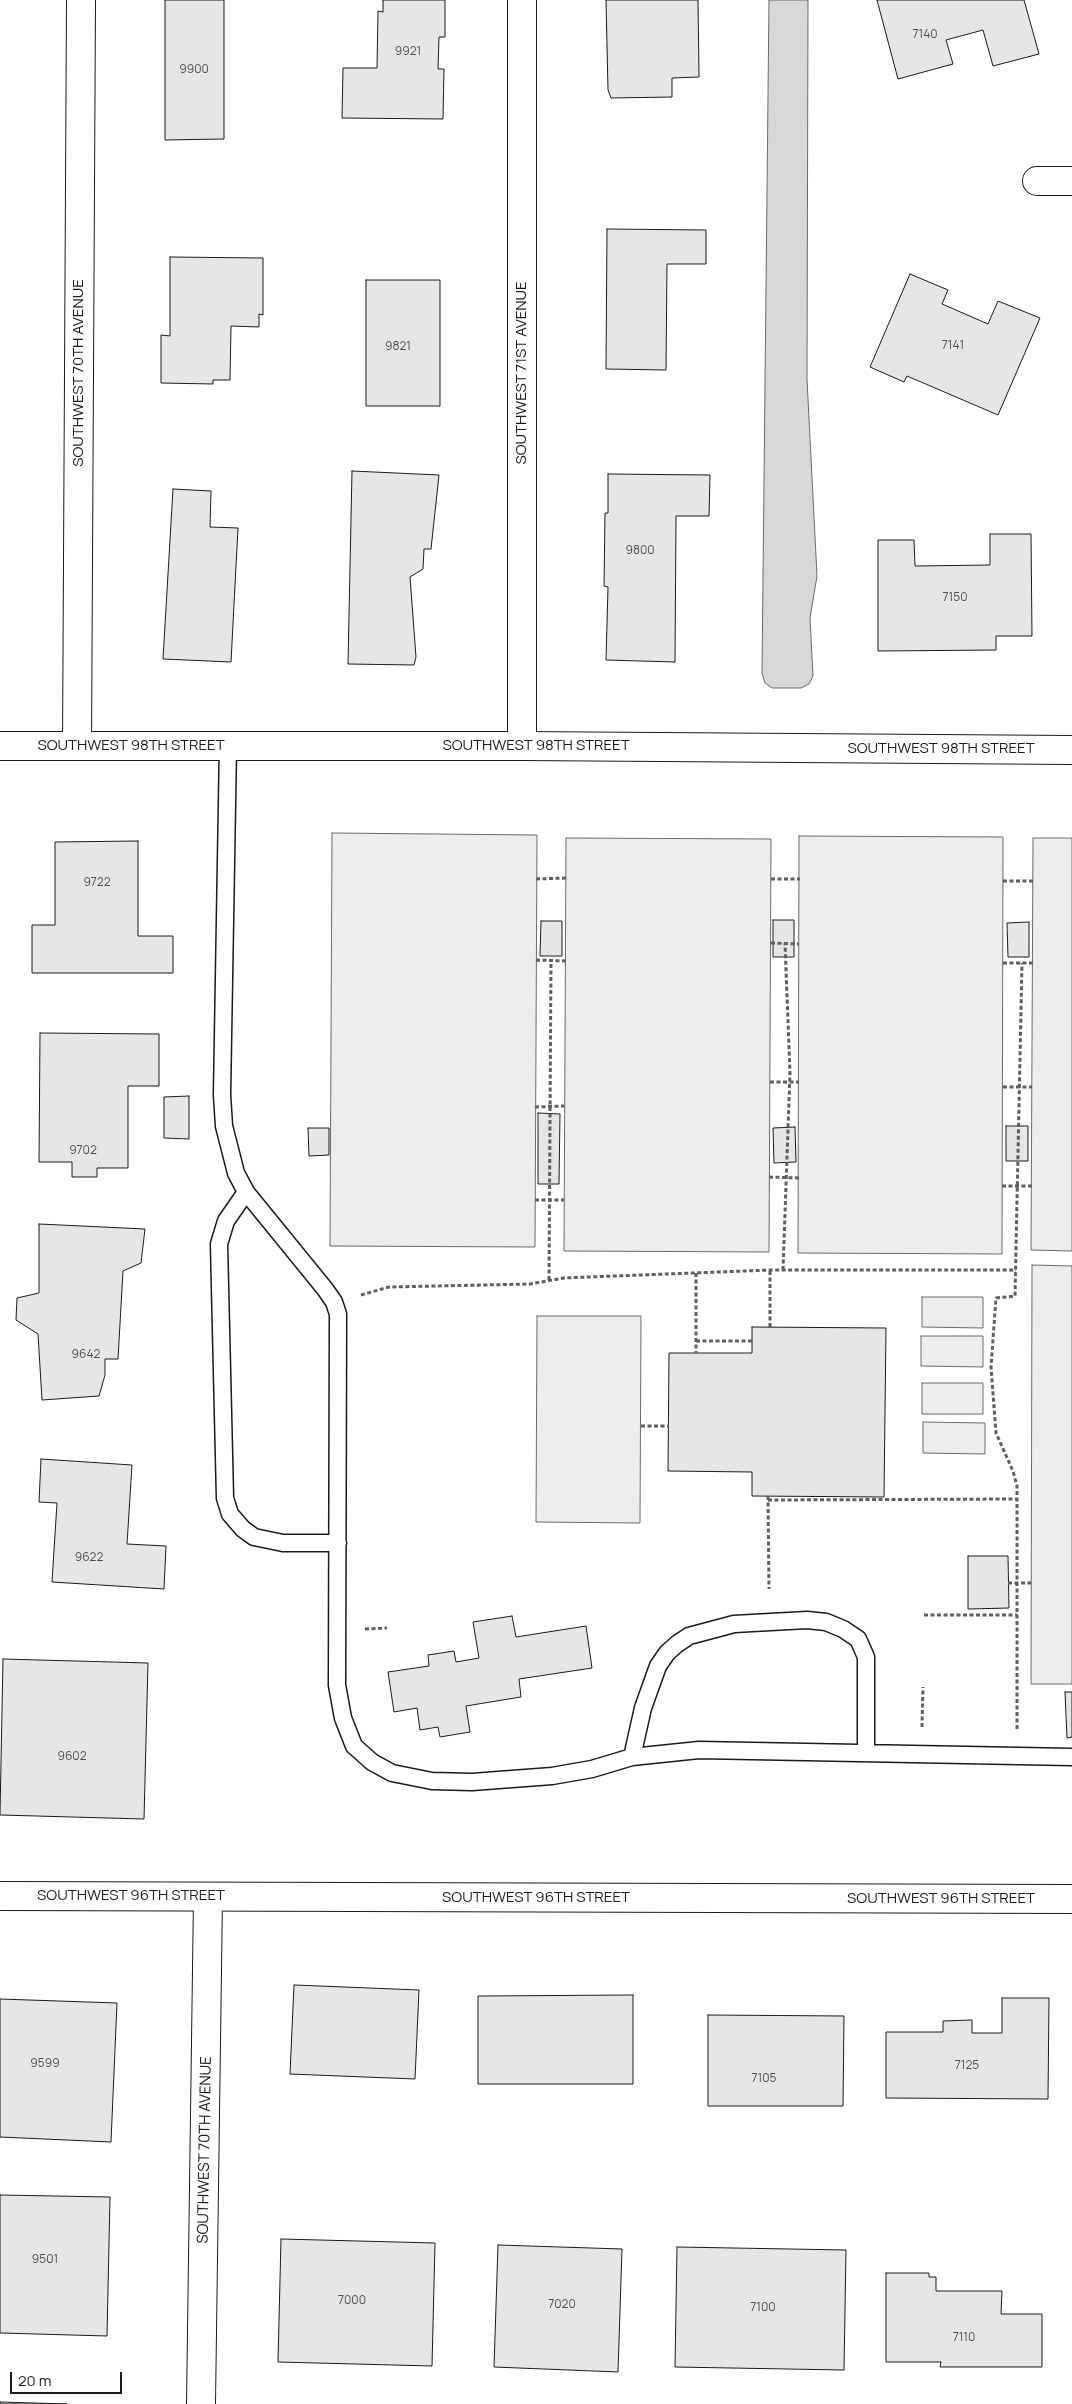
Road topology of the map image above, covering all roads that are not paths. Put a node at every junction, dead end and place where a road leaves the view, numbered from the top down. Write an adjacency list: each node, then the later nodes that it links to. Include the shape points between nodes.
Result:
1 (81, 0): 7 (street, SOUTHWEST 70TH AVENUE)
2 (522, 0): 8 (street, SOUTHWEST 71ST AVENUE)
3 (1037, 181): 4 (street)
4 (1072, 181)
5 (228, 745): 7 (street, SOUTHWEST 98TH STREET); 8 (street, SOUTHWEST 98TH STREET); 10 (lane, via 222,1095 224,1126 236,1173)
6 (0, 746): 7 (street, SOUTHWEST 98TH STREET)
7 (77, 746)
8 (522, 746): 9 (street, SOUTHWEST 98TH STREET)
9 (1072, 750)
10 (246, 1192): 11 (lane, via 325,1289 338,1314); 11 (lane, via 226,1221 220,1244 225,1498 230,1514 254,1537 283,1543)
11 (338, 1543): 13 (lane, via 337,1685 354,1746 372,1762 409,1778 472,1782 552,1776)
12 (866, 1753): 13 (lane, via 699,1750); 13 (lane, via 866,1657 858,1639 843,1629 826,1622 807,1620 734,1624 689,1636 677,1644 658,1666 643,1708); 14 (lane)
13 (632, 1757)
14 (1072, 1757)
15 (0, 1896): 16 (street, SOUTHWEST 96TH STREET)
16 (208, 1897): 17 (street, SOUTHWEST 96TH STREET); 18 (street, SOUTHWEST 70TH AVENUE)
17 (1072, 1899)
18 (201, 2404)

